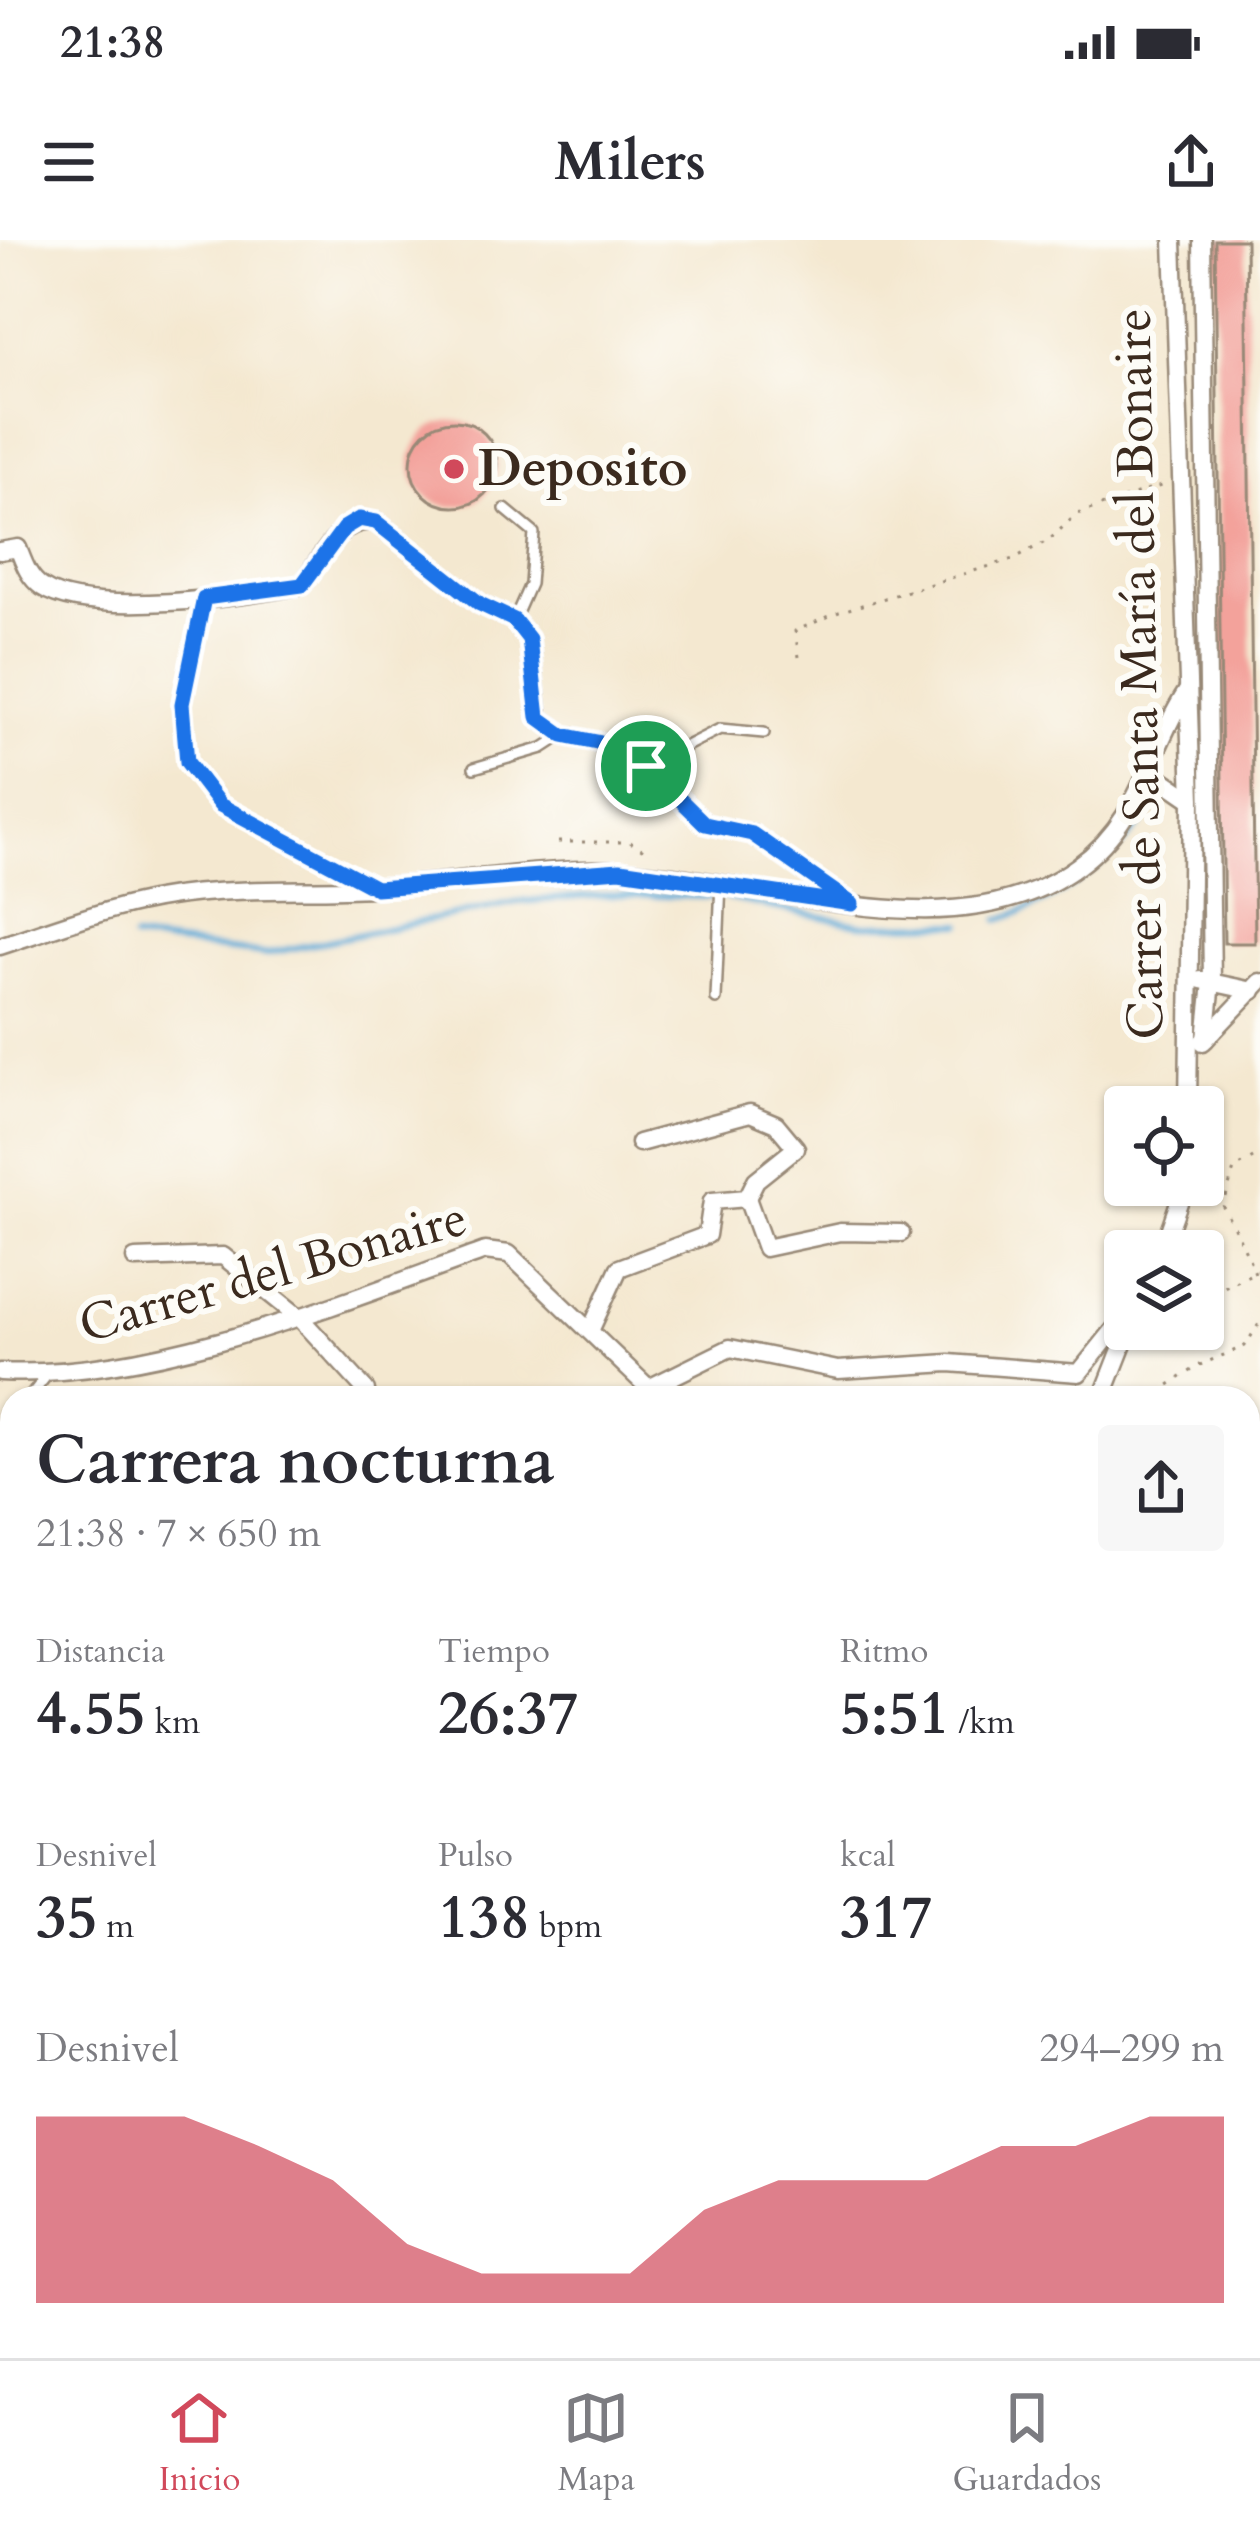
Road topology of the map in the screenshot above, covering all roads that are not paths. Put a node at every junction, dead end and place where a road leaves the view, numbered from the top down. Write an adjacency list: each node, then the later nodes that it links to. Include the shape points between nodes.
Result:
1 (1173, 240): 6 (street, Carrer de Santa María del Bonaire)
2 (1202, 240): 19 (street)
3 (505, 509): 5 (lane, via 534,532 530,584)
4 (0, 551): 5 (street, via 19,548 28,574 45,589 154,604 302,585 359,519 376,522 480,604)
5 (514, 620): 8 (street, via 529,639 538,717)
6 (1186, 691): 9 (street); 10 (street, Carrer de Santa María del Bonaire)
7 (764, 733): 11 (lane, via 720,729)
8 (563, 735): 11 (street, via 616,746); 12 (lane)
9 (1160, 751): 10 (street); 13 (street)
10 (1190, 751): 13 (street); 14 (street, Carrer de Santa María del Bonaire)
11 (646, 766): 16 (street, via 705,824 752,834)
12 (474, 768)
13 (1152, 780): 14 (street); 16 (street, via 1078,867 1028,894 962,908)
14 (1192, 800): 18 (street, Carrer de Santa María del Bonaire)
15 (721, 882): 16 (street); 17 (street, via 581,870 162,899); 21 (lane)
16 (852, 904)
17 (0, 946)
18 (1192, 977): 19 (street); 23 (street, Carrer de Santa María del Bonaire)
19 (1212, 982): 20 (street); 22 (street)
20 (1257, 987): 22 (street)
21 (716, 999)
22 (1206, 1039): 23 (street)
23 (1189, 1056): 24 (street, Carrer de Santa María del Bonaire)
24 (1188, 1086)
25 (639, 1143): 26 (street, via 750,1113 776,1124 796,1148 756,1180)
26 (747, 1198): 27 (street, via 765,1247 840,1232); 30 (street, via 712,1201 707,1235 619,1268)
27 (901, 1233)
28 (135, 1259): 29 (street, via 223,1256)
29 (300, 1318): 30 (street, Carrer del Bonaire, via 485,1250 509,1254); 34 (street, Carrer del Bonaire); 36 (street)
30 (590, 1331): 37 (street, Carrer del Bonaire)
31 (1104, 1342): 38 (street, Carrer del Bonaire, via 1079,1373 949,1363 838,1370 730,1348)
32 (1121, 1350): 39 (street)
33 (0, 1372): 34 (street, Carrer del Bonaire)
34 (47, 1375): 35 (lane)
35 (38, 1386)
36 (362, 1386)
37 (649, 1386)
38 (665, 1386)
39 (1107, 1386)

